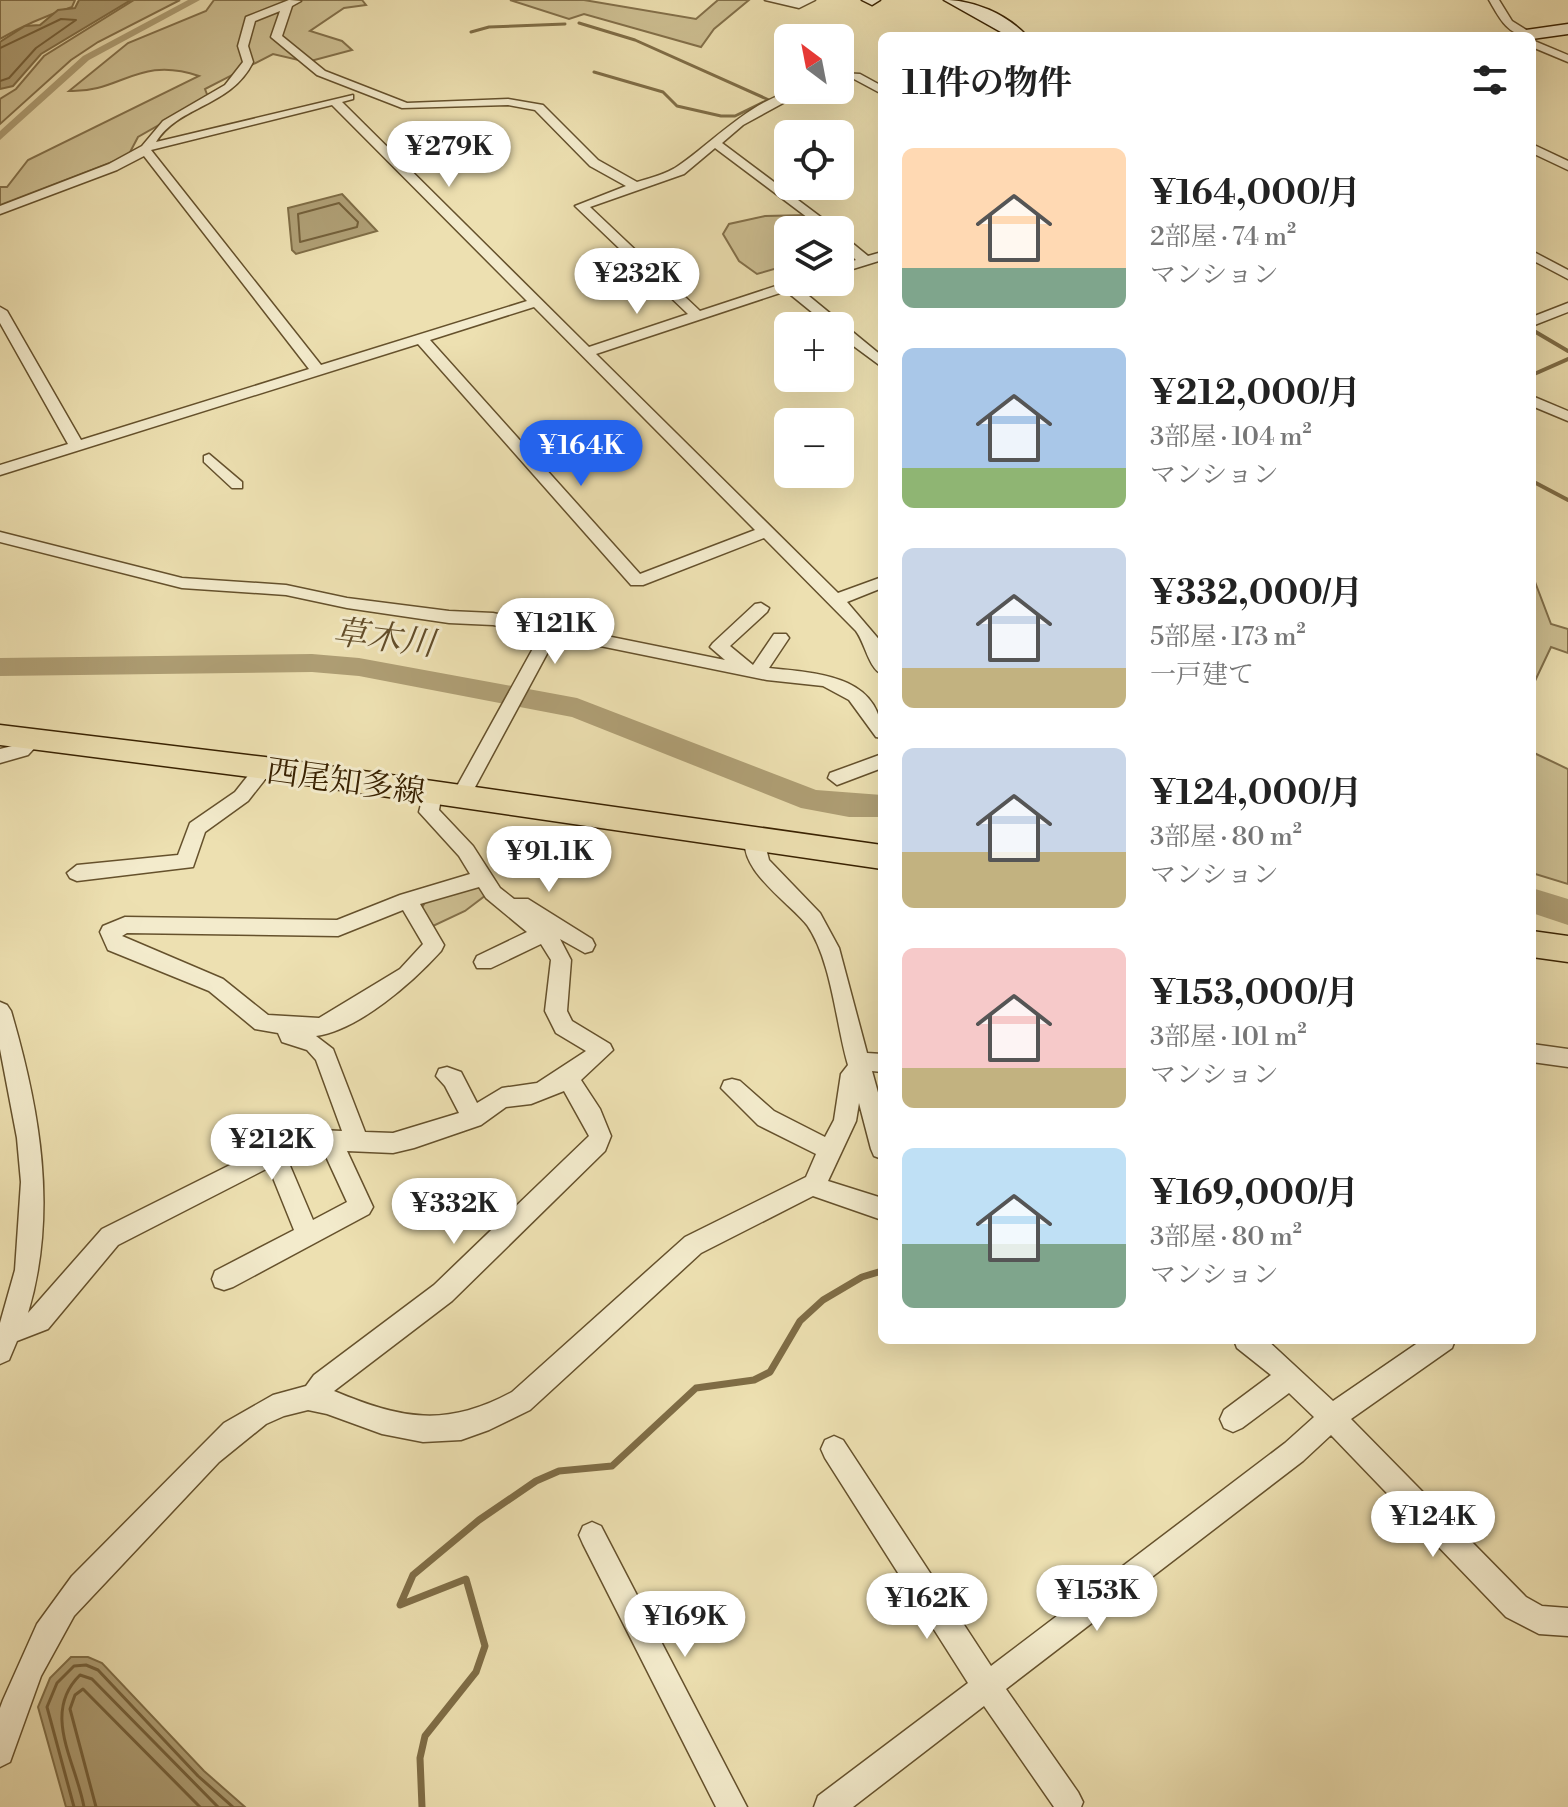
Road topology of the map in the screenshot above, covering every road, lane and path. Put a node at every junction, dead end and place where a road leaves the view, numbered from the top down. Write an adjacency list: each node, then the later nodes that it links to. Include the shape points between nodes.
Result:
1 (301, 0): 6 (street)
2 (770, 0): 3 (street, via 799,5)
3 (810, 0)
4 (952, 0): 8 (main road)
5 (1494, 0): 9 (street)
6 (288, 4): 15 (street, via 276,37 321,73); 19 (street, via 250,19 243,46 248,62 240,77 158,131)
7 (1568, 29): 10 (main road)
8 (1013, 32)
9 (1519, 32)
10 (1536, 35)
11 (1536, 43): 12 (street)
12 (1568, 59)
13 (854, 76): 14 (street)
14 (878, 89)
15 (370, 92): 16 (street); 22 (street, via 414,107 508,102 539,107 594,163)
16 (335, 101): 19 (street); 33 (street)
17 (775, 104): 18 (street)
18 (714, 142): 22 (street, via 680,171); 24 (street)
19 (144, 150): 23 (street); 43 (street)
20 (1536, 150): 21 (street)
21 (1568, 166)
22 (638, 188): 37 (street, via 583,202 582,210)
23 (0, 210)
24 (813, 216)
25 (854, 250): 28 (street)
26 (878, 257): 28 (street)
27 (1536, 257): 30 (street)
28 (865, 261): 29 (street)
29 (854, 265)
30 (1568, 275)
31 (774, 291): 37 (street)
32 (806, 296): 36 (street)
33 (537, 302): 39 (street); 41 (street)
34 (1568, 307): 38 (street)
35 (0, 311): 46 (street)
36 (823, 312)
37 (698, 316): 41 (street)
38 (1536, 320)
39 (421, 339): 43 (street); 50 (street, via 637,581)
40 (854, 340): 42 (street)
41 (587, 352): 50 (street)
42 (878, 360)
43 (318, 370): 46 (street)
44 (1536, 402): 45 (street)
45 (1568, 417)
46 (77, 446): 48 (street)
47 (209, 459): 49 (street)
48 (0, 470)
49 (237, 485)
50 (765, 532): 53 (street)
51 (0, 537): 55 (street, via 182,583 286,590 347,603)
52 (878, 584): 53 (street)
53 (835, 601): 57 (street, via 874,644)
54 (761, 608): 58 (street, via 719,647)
55 (552, 629): 58 (street); 66 (street, via 508,708)
56 (780, 638): 58 (street)
57 (878, 656)
58 (750, 670): 59 (street, via 839,685 855,696)
59 (878, 727)
60 (0, 735): 61 (main road, 西尾知多線)
61 (33, 740): 62 (street, via 22,750); 64 (main road, 西尾知多線)
62 (0, 756)
63 (878, 763): 65 (street)
64 (265, 768): 66 (main road, 西尾知多線); 69 (street, via 248,793 197,828 186,862)
65 (837, 778)
66 (446, 795): 67 (main road, 西尾知多線); 70 (street, via 429,812)
67 (755, 837): 68 (main road, 西尾知多線); 83 (street, via 755,853 764,870 813,918 829,948)
68 (878, 856)
69 (77, 873)
70 (483, 878): 71 (street); 72 (street)
71 (407, 900): 79 (street, via 434,945 407,975 338,1020 319,1027); 79 (street, via 338,928 125,925 110,932 115,944 216,985 263,1023)
72 (506, 903): 73 (street); 74 (street, via 529,908)
73 (543, 934): 77 (street); 85 (street, via 561,960 556,1011 564,1027 602,1050)
74 (585, 945)
75 (1536, 945): 76 (main road)
76 (1568, 949)
77 (484, 962)
78 (0, 1011): 97 (street, via 20,1075 34,1212 29,1255)
79 (285, 1025): 89 (street, via 290,1036 314,1044 325,1055)
80 (1536, 1054): 81 (street)
81 (1568, 1058)
82 (878, 1064): 83 (street)
83 (859, 1066): 88 (street); 91 (street, via 852,1074 845,1121)
84 (447, 1076): 87 (street)
85 (569, 1079): 87 (street, via 518,1098 502,1097); 101 (street, via 592,1116 600,1136 597,1144 443,1293 323,1384)
86 (732, 1088): 91 (street, via 766,1118)
87 (473, 1118): 89 (street, via 393,1143)
88 (878, 1135)
89 (357, 1140): 90 (street)
90 (331, 1142): 92 (street, via 318,1140); 95 (street, via 361,1207)
91 (829, 1150): 93 (street)
92 (275, 1156): 95 (street); 97 (street, via 110,1237 39,1321)
93 (815, 1184): 94 (street); 101 (street, via 693,1245 521,1401 474,1425 430,1432)
94 (878, 1208)
95 (308, 1235): 96 (street)
96 (224, 1279)
97 (4, 1342)
98 (1252, 1344): 100 (street)
99 (1437, 1344): 102 (street)
100 (1289, 1377): 102 (street); 103 (street)
101 (313, 1398): 108 (street, via 289,1400 267,1410 214,1448 128,1542 88,1577 31,1660)
102 (1332, 1417): 106 (street, via 1516,1607 1539,1620); 107 (street, via 1294,1452)
103 (1233, 1419)
104 (834, 1449): 107 (street)
105 (592, 1535): 110 (street)
106 (1568, 1622)
107 (987, 1686): 109 (street); 111 (street)
108 (0, 1752)
109 (1068, 1802)
110 (732, 1807)
111 (829, 1807)

